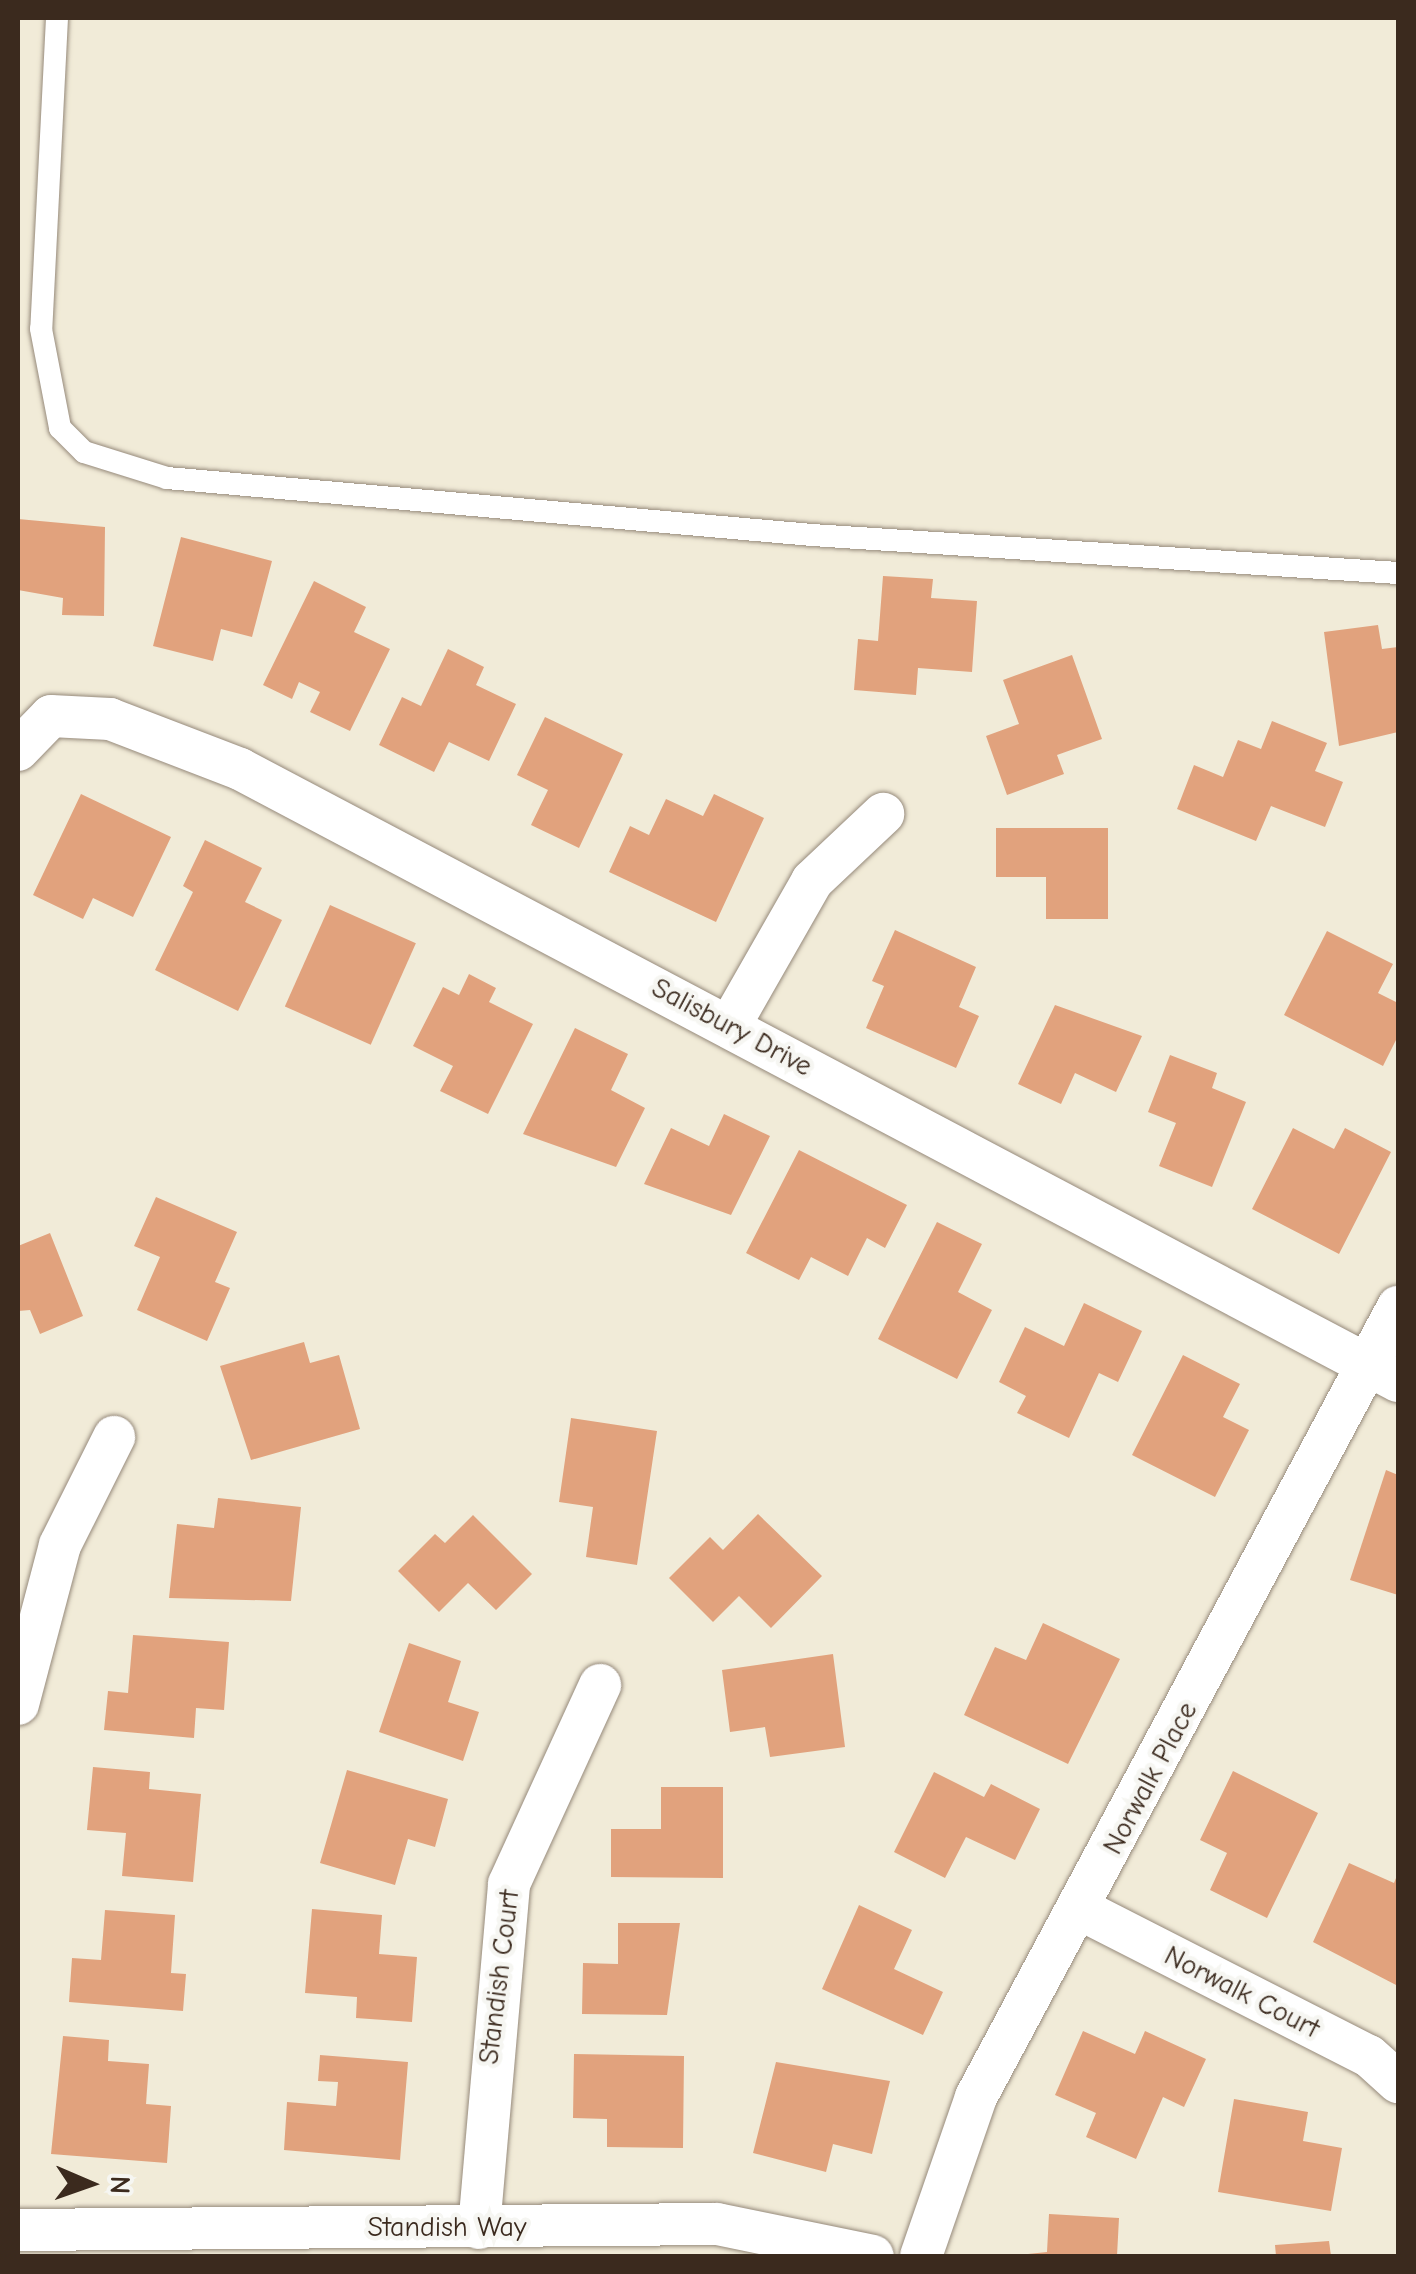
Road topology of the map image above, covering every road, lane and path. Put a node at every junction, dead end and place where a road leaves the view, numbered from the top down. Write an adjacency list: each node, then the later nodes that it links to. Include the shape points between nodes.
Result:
1 (57, 18): 2 (lane, via 41,329 60,428 84,452 167,478 812,535)
2 (1398, 573)
3 (18, 750): 5 (street, Salisbury Drive, via 50,716 110,719 240,769)
4 (883, 814): 5 (street, via 812,881)
5 (730, 1024): 7 (street, Salisbury Drive)
6 (1398, 1307): 7 (street, Norwalk Place)
7 (1384, 1374): 11 (street, Norwalk Place)
8 (114, 1437): 10 (street, via 60,1545)
9 (600, 1686): 13 (street, Standish Court, via 533,1816 510,1884)
10 (18, 1704)
11 (1080, 1910): 12 (street, Norwalk Court, via 1369,2056); 16 (street, Norwalk Place, via 976,2097)
12 (1398, 2082)
13 (479, 2228): 14 (street, Standish Way); 15 (street, Standish Way, via 717,2224)
14 (18, 2230)
15 (873, 2256)
16 (920, 2256)

